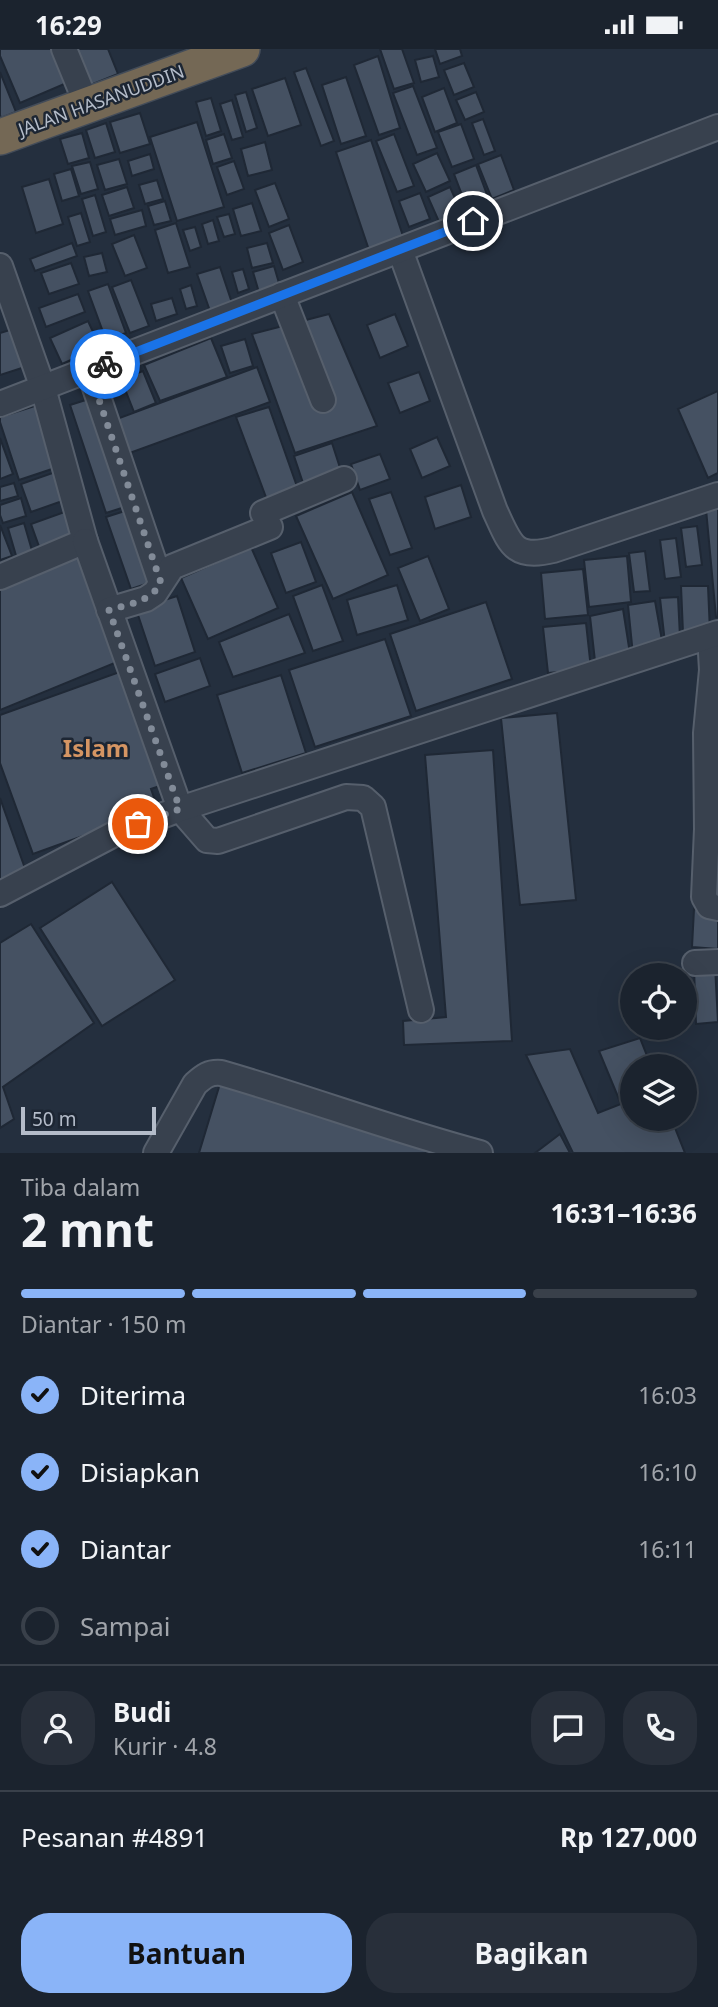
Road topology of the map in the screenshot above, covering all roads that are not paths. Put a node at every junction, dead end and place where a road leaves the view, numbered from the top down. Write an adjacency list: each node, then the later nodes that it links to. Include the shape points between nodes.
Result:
1 (64, 49): 3 (street)
2 (242, 49): 3 (highway, JALAN HASANUDDIN)
3 (87, 105): 5 (highway, JALAN HASANUDDIN)
4 (718, 127): 6 (street)
5 (0, 137)
6 (400, 250): 8 (street); 14 (street, via 495,511 516,548 537,554 553,550)
7 (0, 266): 10 (street)
8 (282, 295): 9 (street); 11 (street)
9 (89, 370): 10 (street); 17 (street)
10 (43, 388): 12 (street); 15 (street)
11 (323, 400)
12 (0, 404)
13 (344, 479): 17 (street, via 263,513 270,527 172,567)
14 (718, 495)
15 (85, 541): 16 (street); 18 (street)
16 (0, 577)
17 (161, 583): 18 (street, via 146,599)
18 (109, 610): 21 (street)
19 (714, 634): 20 (street); 21 (street)
20 (712, 731): 22 (street)
21 (180, 809): 23 (street, via 118,832); 25 (street, via 207,840 218,841 346,797 363,798 373,807)
22 (713, 817): 24 (street, via 704,897 709,906)
23 (0, 894)
24 (718, 908)
25 (421, 1010)
26 (156, 1153): 27 (street, via 195,1084 211,1072)
27 (480, 1153)

